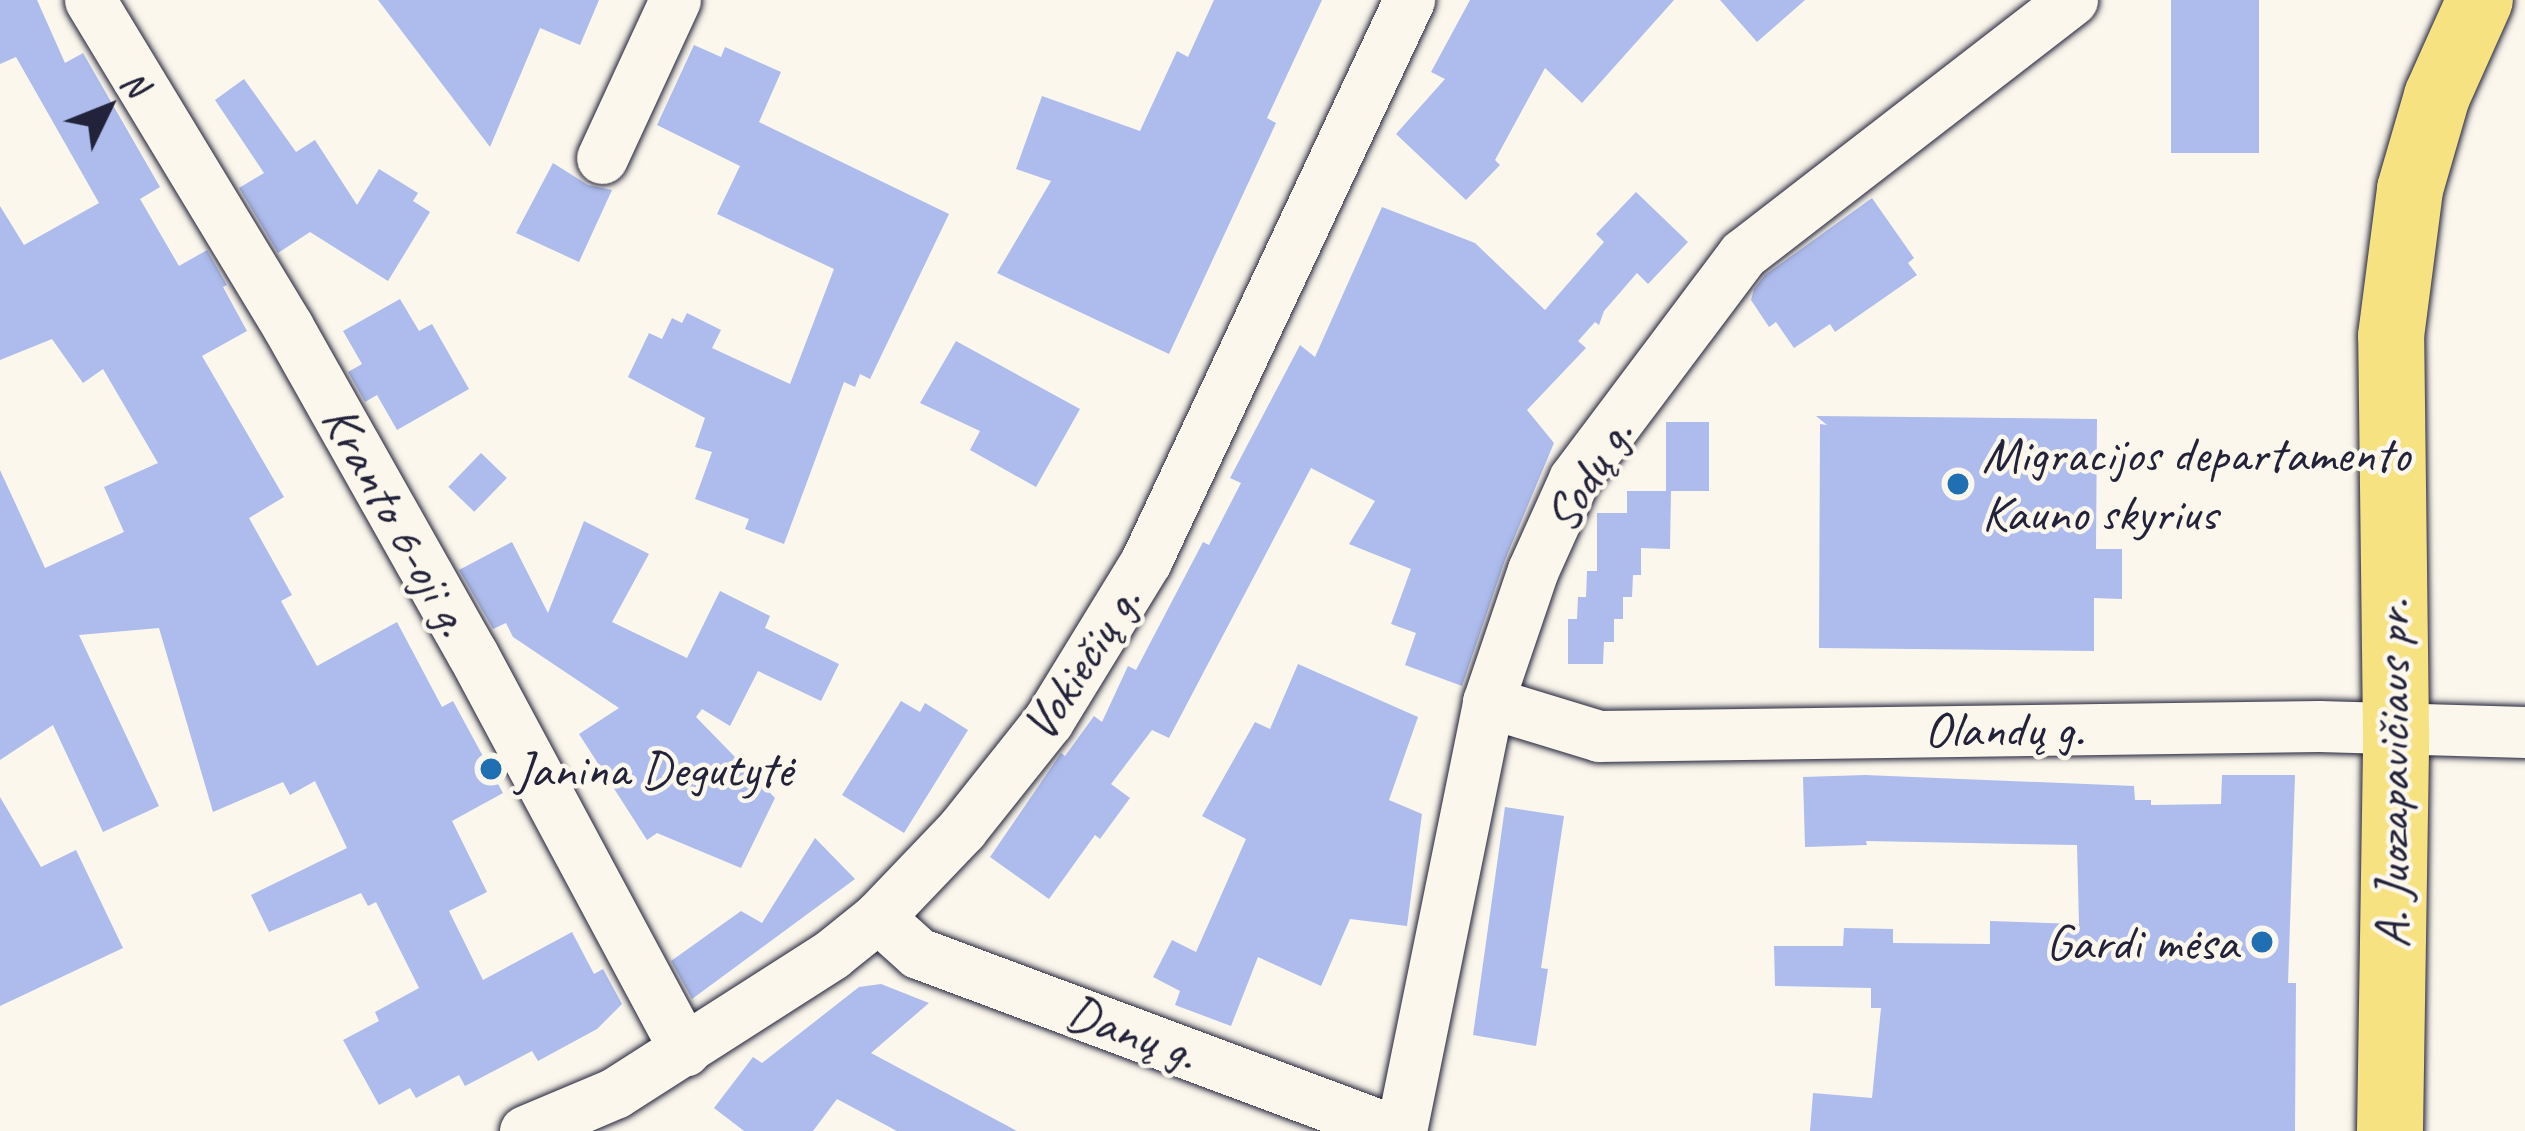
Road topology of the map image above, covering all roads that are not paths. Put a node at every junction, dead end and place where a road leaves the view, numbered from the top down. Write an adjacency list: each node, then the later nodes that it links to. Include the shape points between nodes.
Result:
1 (90, 0): 11 (street, Kranto 6-oji g., via 299,347)
2 (674, 0): 6 (street)
3 (1409, 0): 10 (street, Vokiečių g., via 1146,561 1048,722)
4 (2072, 0): 7 (street, Sodų g., via 1743,254 1574,479)
5 (2480, 0): 8 (main road, A. Juozapavičiaus pr., via 2438,96 2398,262 2390,389)
6 (602, 158)
7 (1488, 702): 8 (street, Olandų g., via 1599,736); 13 (street, Sodų g.)
8 (2396, 731): 9 (street, Olandų g.); 14 (main road, A. Juozapavičiaus pr.)
9 (2525, 732)
10 (878, 917): 11 (street, Vokiečių g.); 13 (street, Danų g., via 918,953)
11 (685, 1050): 12 (street, Vokiečių g., via 615,1093)
12 (525, 1131)
13 (1398, 1131)
14 (2390, 1131)

